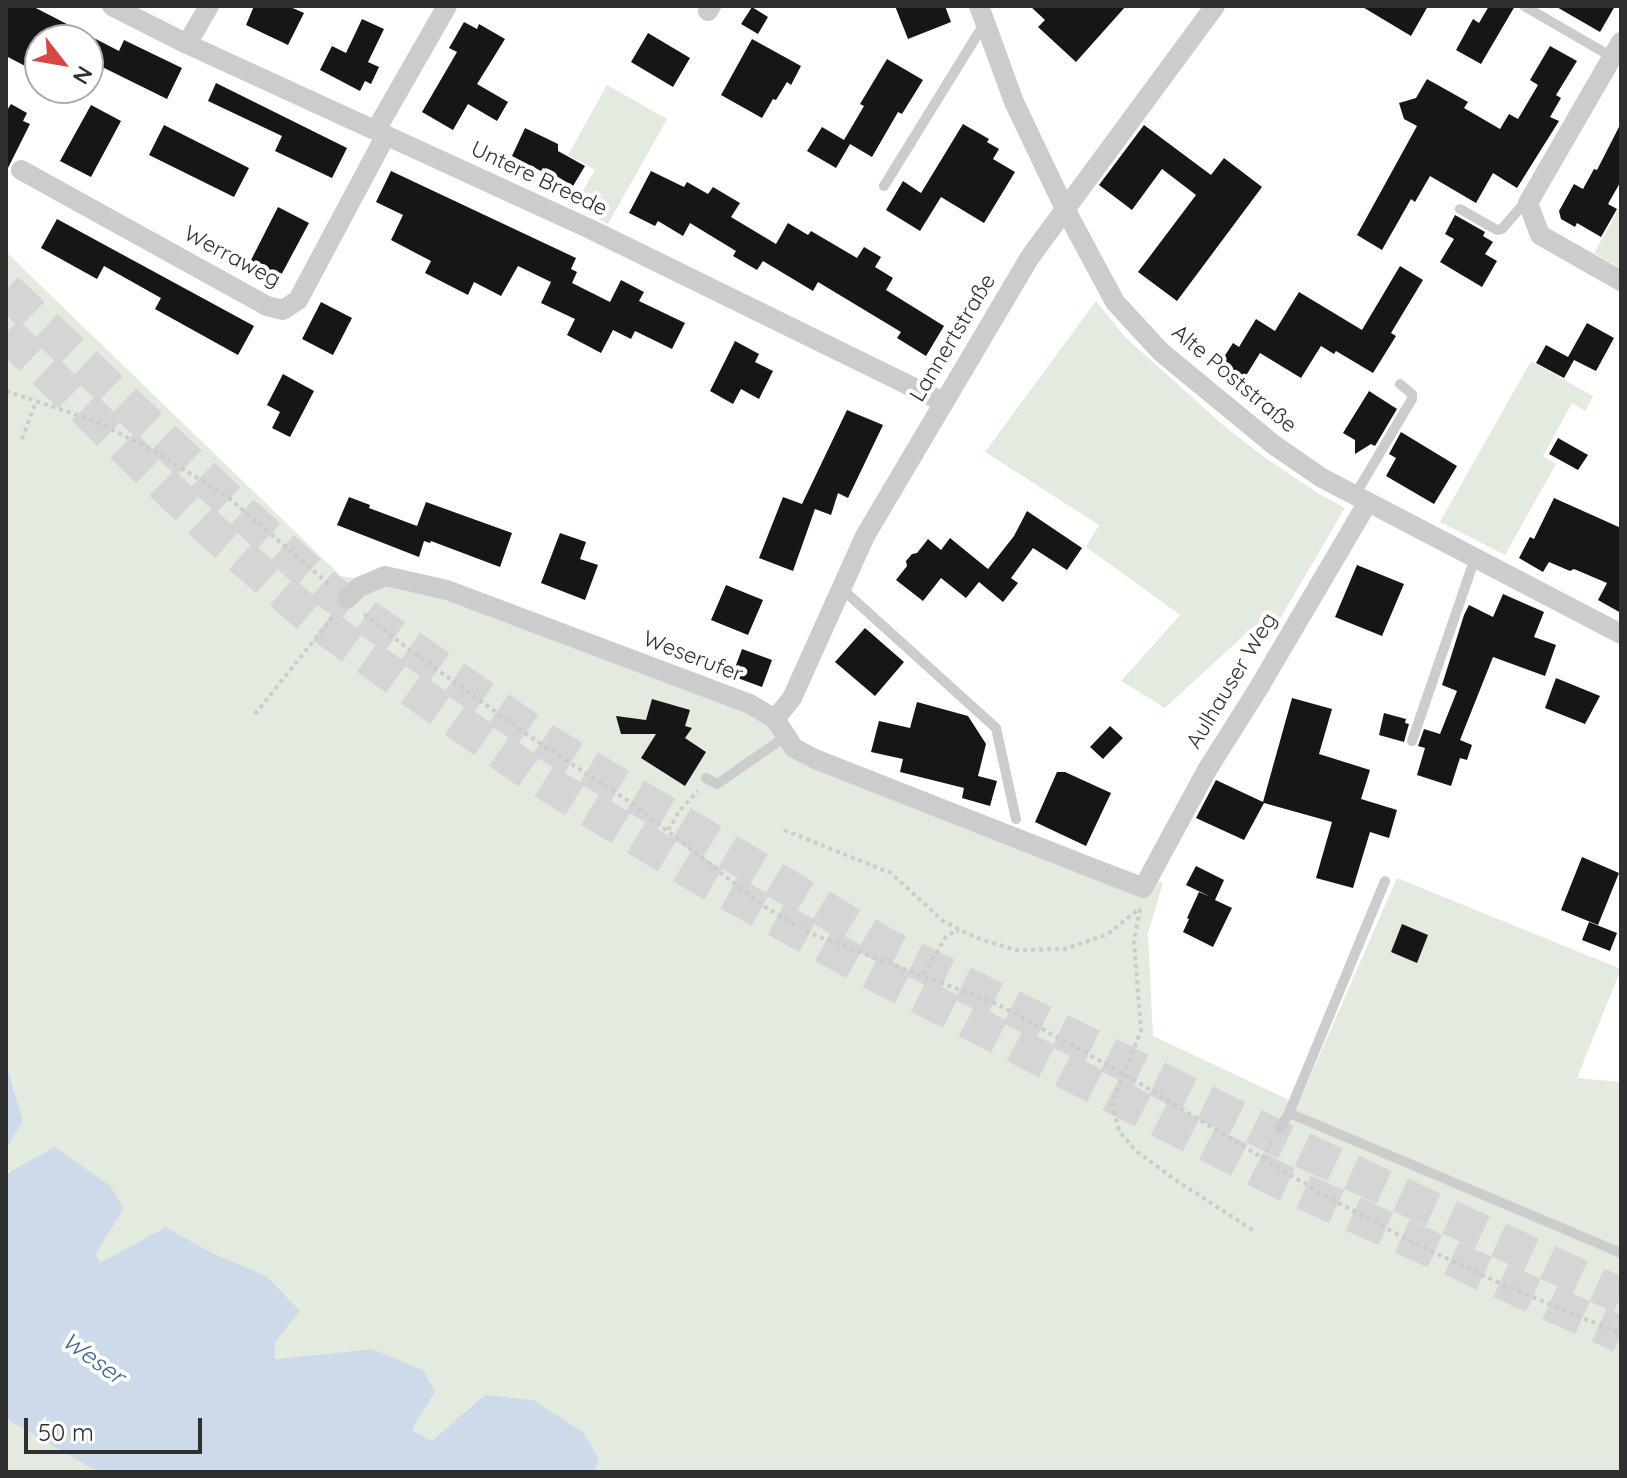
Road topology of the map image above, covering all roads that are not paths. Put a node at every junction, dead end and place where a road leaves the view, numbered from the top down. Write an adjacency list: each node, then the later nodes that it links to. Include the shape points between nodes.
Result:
1 (112, 6): 7 (street, Untere Breede)
2 (209, 6): 7 (street)
3 (447, 6): 9 (street)
4 (1215, 6): 13 (street, Lannertstraße)
5 (1524, 6): 8 (lane)
6 (982, 14): 11 (lane); 13 (street, Alte Poststraße, via 1014,102)
7 (187, 44): 9 (street, Untere Breede)
8 (1612, 60): 12 (street)
9 (381, 132): 10 (street, Werraweg, via 298,300 283,310 267,306); 17 (street, Untere Breede)
10 (21, 170)
11 (884, 186)
12 (1529, 206): 14 (lane, via 1497,230); 15 (street, via 1540,235)
13 (1064, 207): 17 (street, Lannertstraße); 18 (street, Alte Poststraße, via 1115,302 1161,352 1274,445)
14 (1460, 209)
15 (1621, 281)
16 (1400, 384): 18 (lane, via 1412,399)
17 (943, 402): 20 (street, Lannertstraße)
18 (1361, 498): 19 (street, Alte Poststraße); 28 (street, Aulhauser Weg, via 1258,689 1207,770)
19 (1475, 558): 22 (street, Alte Poststraße); 24 (lane)
20 (841, 588): 23 (street, Lannertstraße); 26 (lane, via 996,728)
21 (347, 599): 23 (street, Weserufer, via 359,587 385,576 447,590 750,704)
22 (1621, 634)
23 (780, 728): 25 (lane, via 717,784); 28 (street, Weserufer, via 794,748 815,759)
24 (1412, 741)
25 (708, 779)
26 (1016, 819)
27 (1385, 881): 29 (lane)
28 (1142, 898)
29 (1289, 1113): 30 (lane); 31 (lane)
30 (1280, 1128)
31 (1621, 1253)

